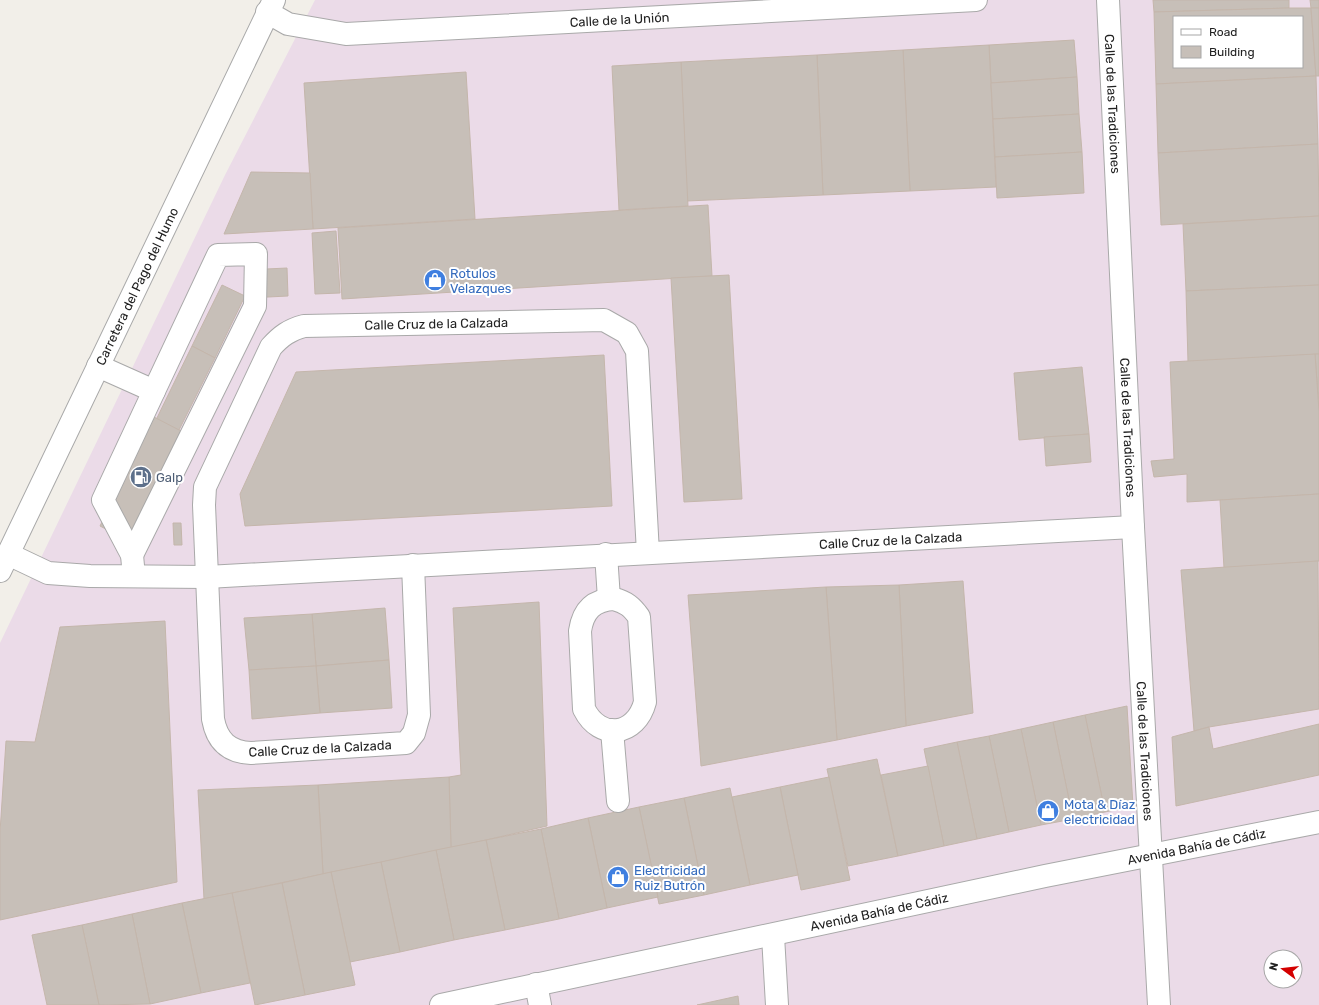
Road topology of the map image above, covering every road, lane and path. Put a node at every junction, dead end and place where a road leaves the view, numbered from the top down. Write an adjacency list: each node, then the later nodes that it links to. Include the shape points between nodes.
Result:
1 (976, 0): 3 (street, Calle de la Unión, via 346,34 288,24)
2 (1108, 0): 6 (street, Calle de las Tradiciones)
3 (270, 6): 4 (street, Carretera del Pago del Humo)
4 (98, 366): 5 (street); 10 (street, Carretera del Pago del Humo)
5 (154, 391): 9 (street, via 104,500); 9 (street, via 218,255 256,254 255,306)
6 (1133, 527): 7 (street, Calle Cruz de la Calzada); 18 (street, Calle de las Tradiciones)
7 (648, 553): 8 (street, Calle Cruz de la Calzada); 13 (street, Calle Cruz de la Calzada, via 637,351 627,333 604,320 304,326 280,337 271,347 205,487)
8 (606, 554): 11 (street, Calle Cruz de la Calzada); 14 (street)
9 (132, 555): 12 (street)
10 (4, 563): 12 (street, Calle Cruz de la Calzada, via 48,573)
11 (413, 565): 13 (street, Calle Cruz de la Calzada); 13 (street, Calle Cruz de la Calzada, via 419,715 414,733 406,743 251,753 240,753 229,748 215,731)
12 (133, 577): 13 (street, Calle Cruz de la Calzada)
13 (207, 577)
14 (609, 599): 15 (street, via 594,604 586,611 581,621 580,632 584,709 589,719 597,726); 15 (street, via 625,602 639,617 645,702 642,712 628,728)
15 (612, 730): 16 (street)
16 (618, 801)
17 (1319, 822): 18 (street, Avenida Bahía de Cádiz)
18 (1152, 856): 19 (street, Avenida Bahía de Cádiz, via 1045,876); 24 (street, Calle de las Tradiciones)
19 (773, 936): 20 (street, Avenida Bahía de Cádiz); 23 (street)
20 (536, 984): 21 (street, Avenida Bahía de Cádiz); 22 (street)
21 (441, 1005)
22 (540, 1005)
23 (776, 1005)
24 (1160, 1005)

